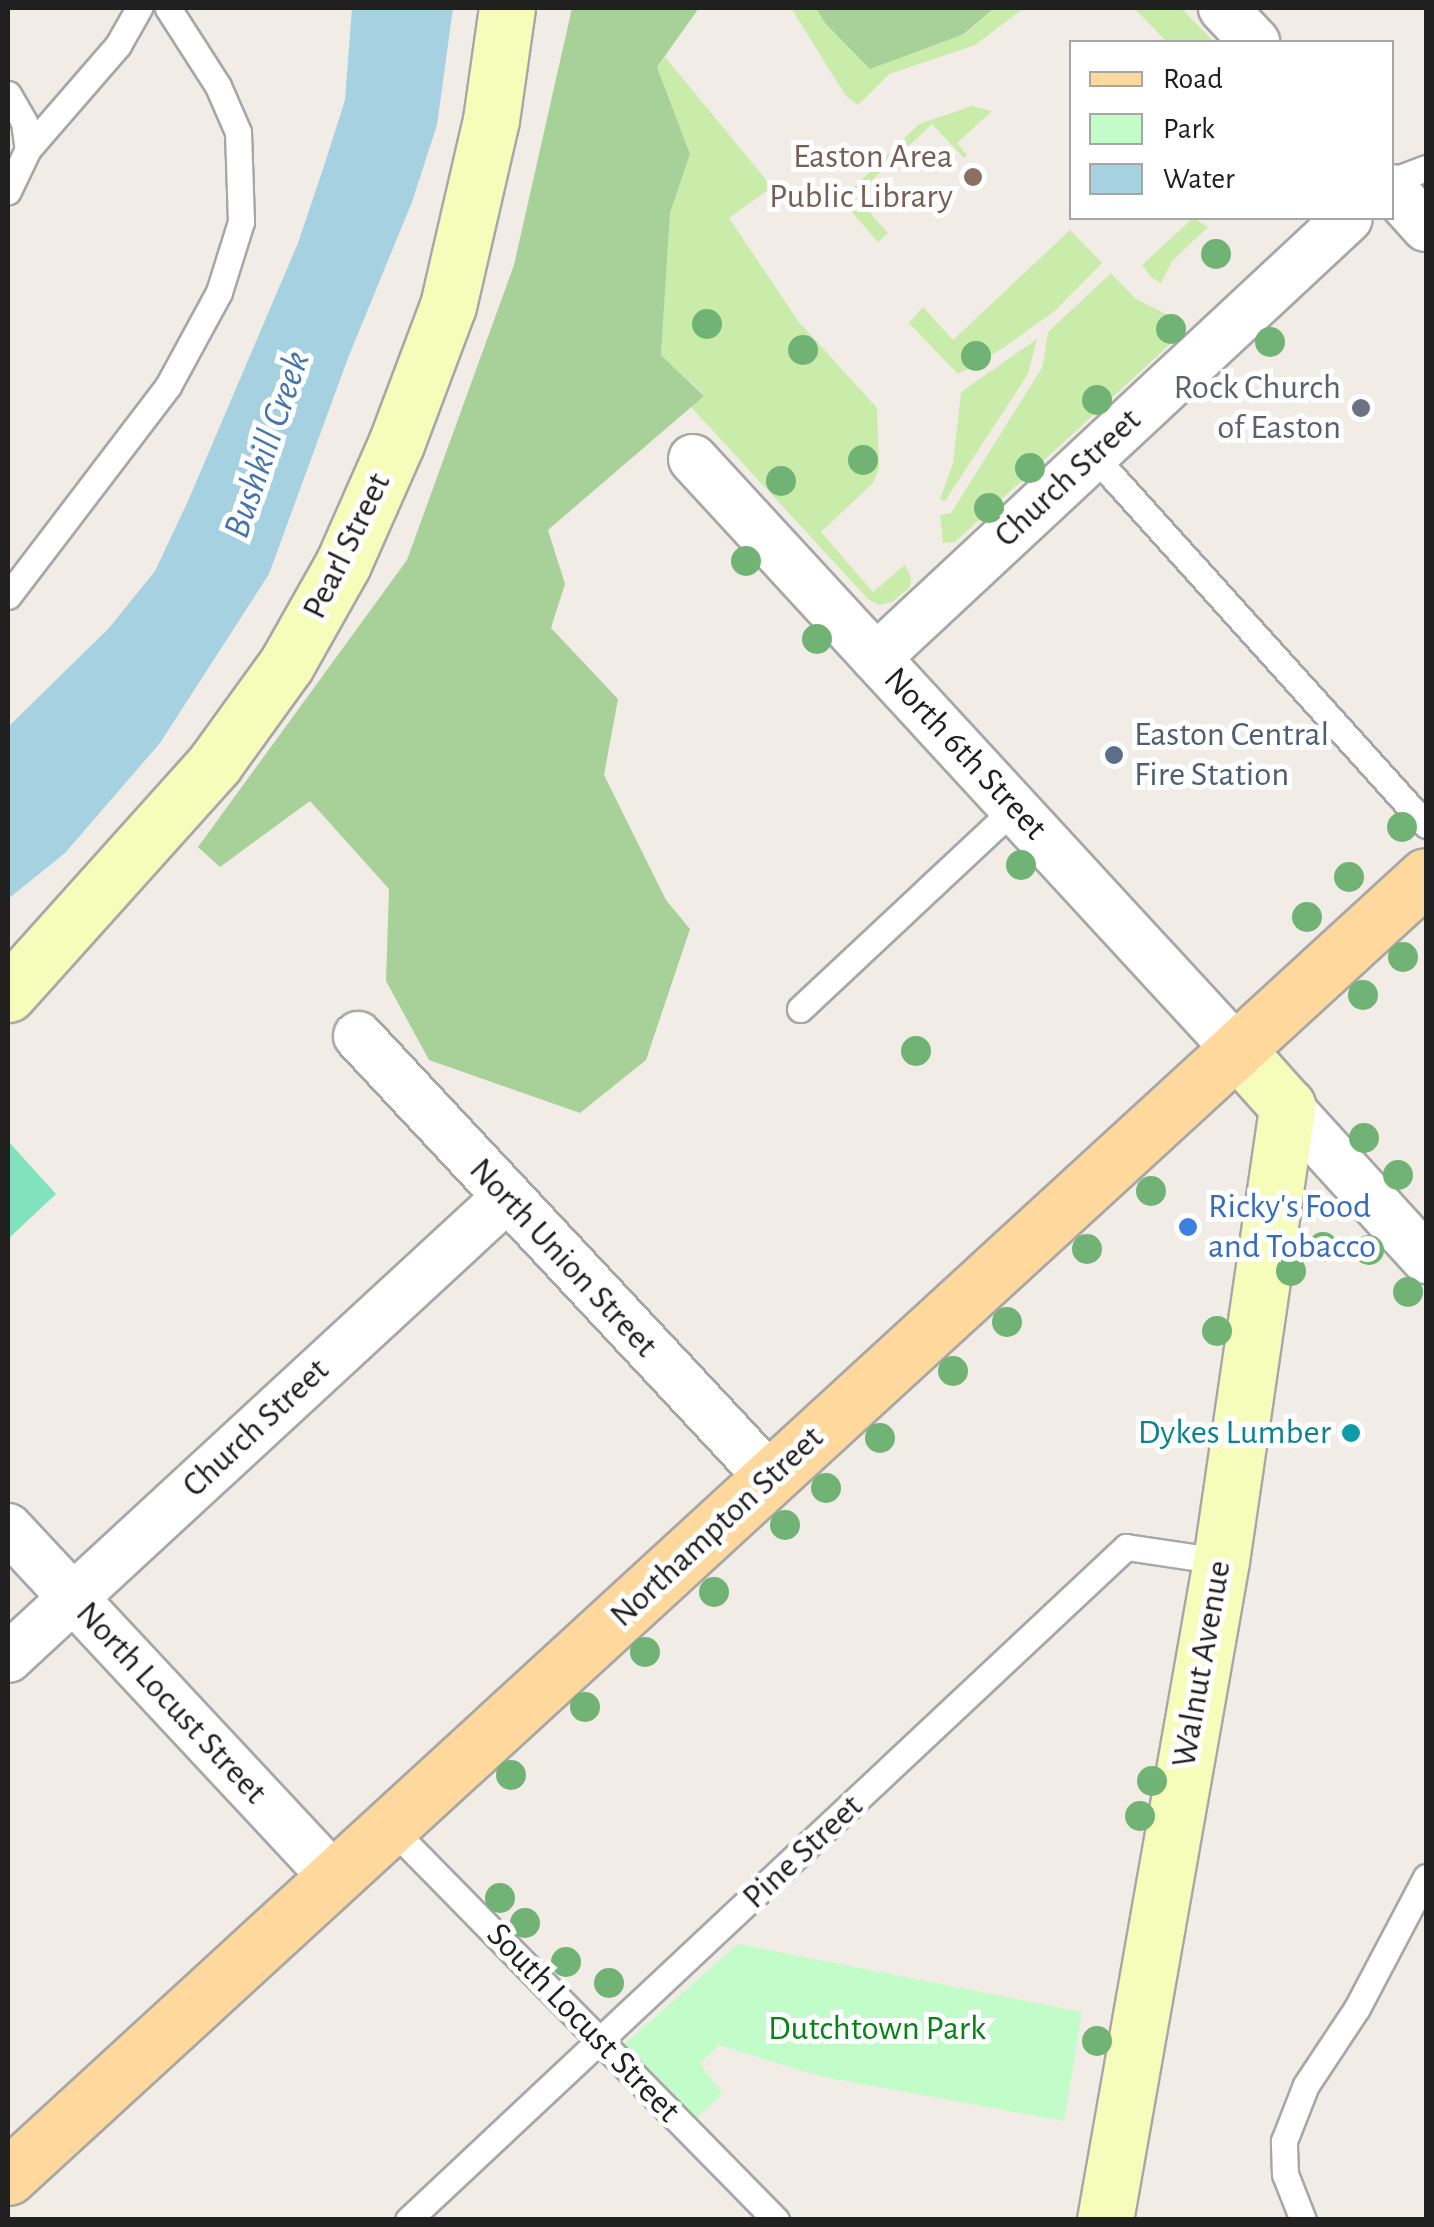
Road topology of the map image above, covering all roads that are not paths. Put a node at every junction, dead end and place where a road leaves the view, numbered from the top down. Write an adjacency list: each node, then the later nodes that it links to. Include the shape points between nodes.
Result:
1 (139, 8): 7 (lane, via 118,45)
2 (168, 8): 16 (lane, via 218,86 238,132 242,222 218,292 168,386)
3 (508, 8): 21 (street, Pearl Street, via 488,136 448,306 343,564 286,665 215,764)
4 (1223, 8): 5 (street)
5 (1253, 40)
6 (8, 94): 7 (lane, via 24,122)
7 (28, 149): 10 (lane)
8 (1426, 168): 9 (lane)
9 (1394, 180)
10 (8, 191)
11 (1394, 191): 13 (street)
12 (1346, 220): 14 (street, Church Street)
13 (1426, 227)
14 (1093, 455): 17 (street, Church Street); 19 (lane)
15 (693, 459): 17 (street, North 6th Street)
16 (8, 596)
17 (876, 658): 18 (street, North 6th Street)
18 (1015, 808): 22 (lane); 24 (street, North 6th Street)
19 (1426, 825)
20 (1426, 876): 24 (main road, Northampton Street)
21 (8, 994)
22 (800, 1008)
23 (358, 1036): 26 (street, North Union Street)
24 (1237, 1050): 25 (street); 28 (main road, Northampton Street)
25 (1287, 1106): 27 (street); 30 (street, Walnut Avenue)
26 (506, 1198): 28 (street, North Union Street); 31 (street, Church Street)
27 (1426, 1259)
28 (770, 1478): 33 (main road, Northampton Street)
29 (8, 1528): 31 (street, North Locust Street)
30 (1220, 1561): 36 (lane, Pine Street, via 1126,1548); 40 (street, Walnut Avenue)
31 (72, 1597): 32 (street, Church Street); 35 (street, North Locust Street)
32 (8, 1658)
33 (390, 1826): 35 (main road, Northampton Street); 36 (lane, South Locust Street)
34 (1426, 1877): 41 (lane, via 1358,2008 1306,2084 1284,2141 1285,2174)
35 (334, 1878): 37 (main road, Northampton Street)
36 (602, 2042): 38 (lane, Pine Street); 39 (lane, South Locust Street)
37 (8, 2178)
38 (408, 2220)
39 (776, 2220)
40 (1105, 2220)
41 (1304, 2220)

